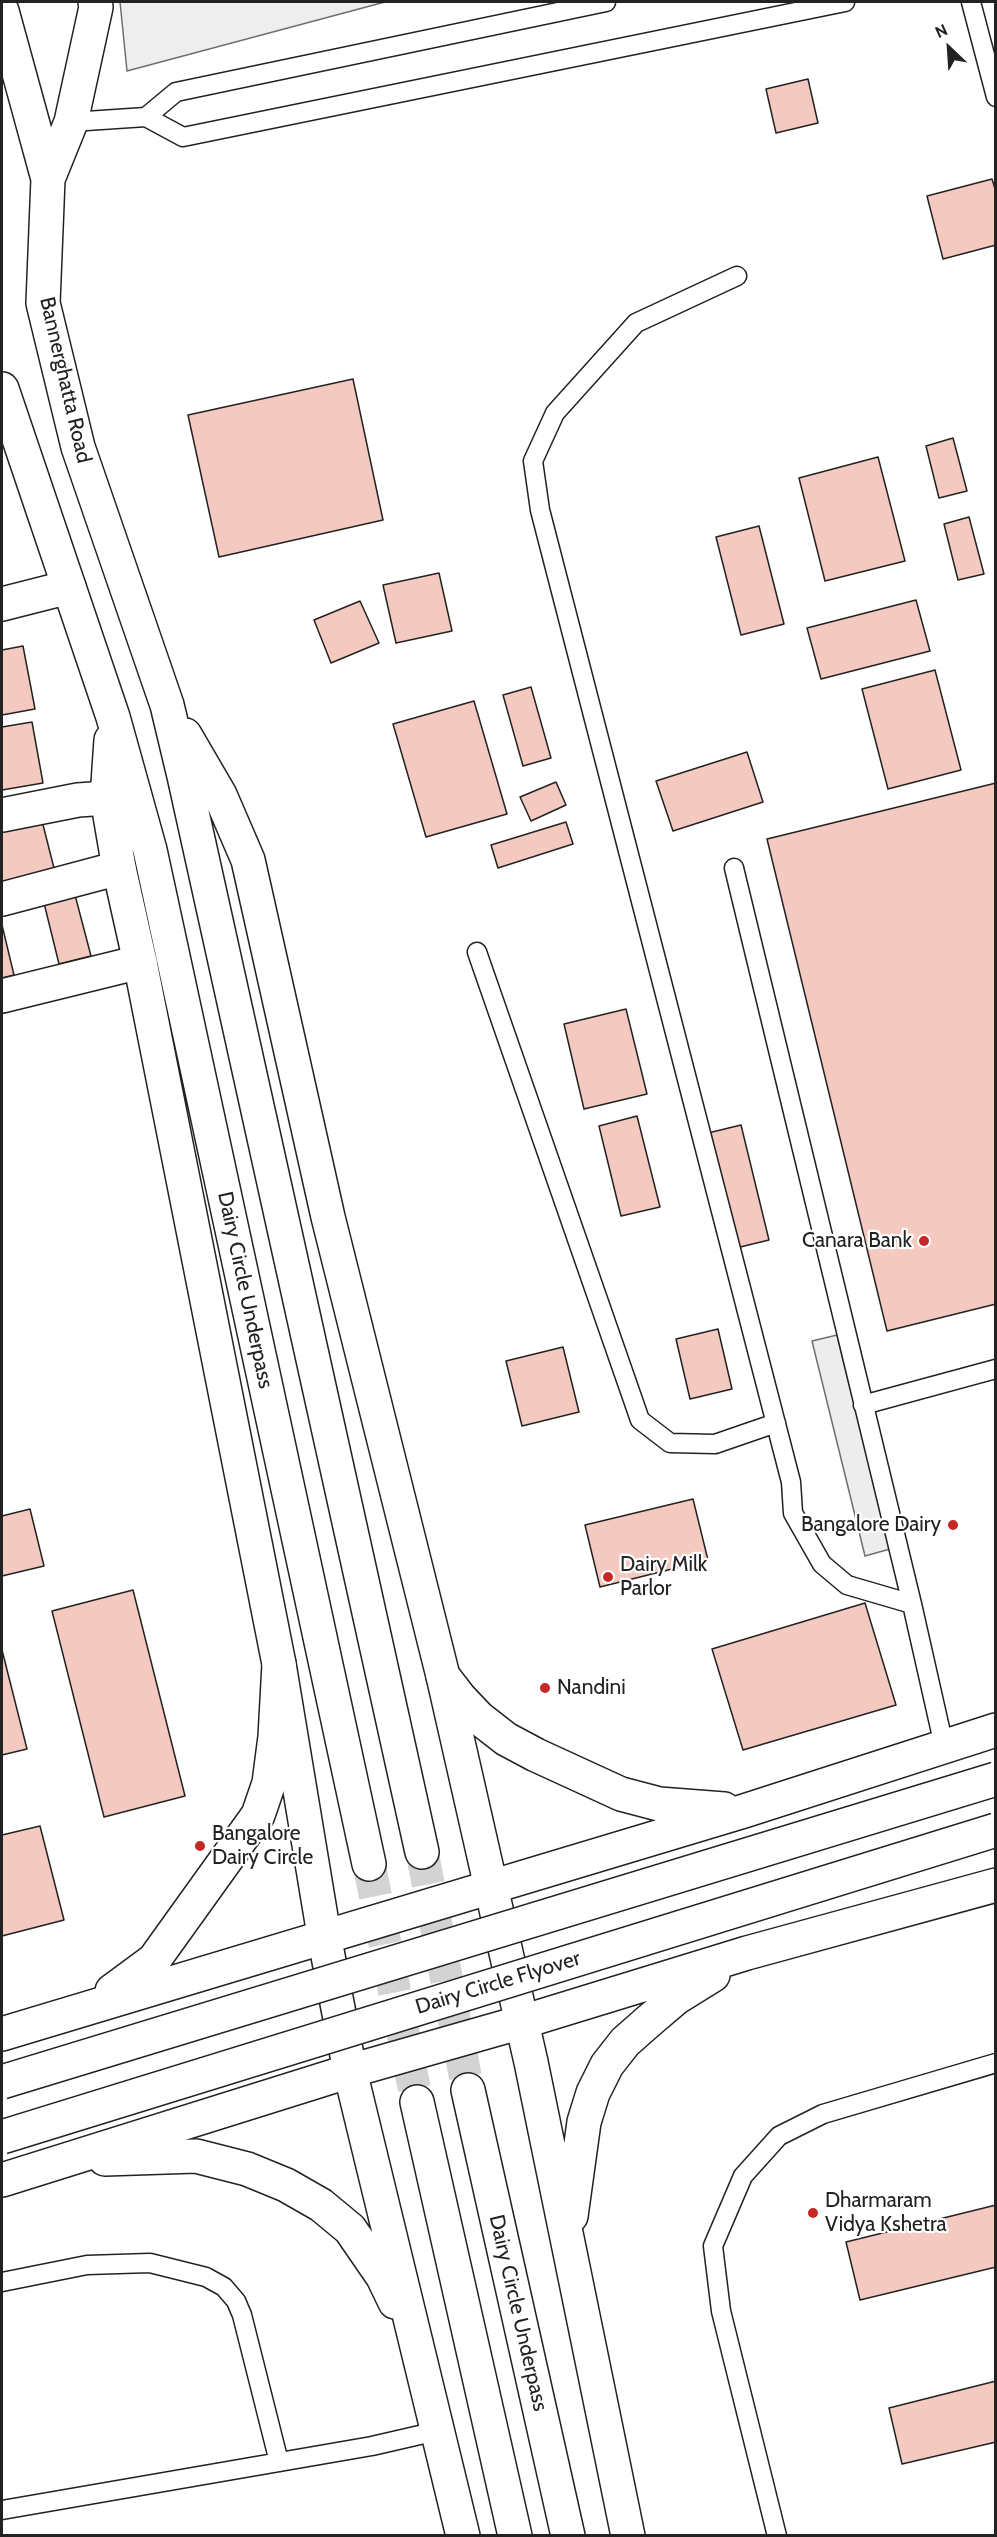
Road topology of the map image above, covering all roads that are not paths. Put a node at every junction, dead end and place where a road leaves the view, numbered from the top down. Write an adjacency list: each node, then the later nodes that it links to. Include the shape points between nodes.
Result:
1 (95, 2): 9 (main road)
2 (606, 2): 5 (lane)
3 (845, 2): 8 (lane, via 183,137)
4 (971, 2): 7 (lane)
5 (529, 9): 8 (lane, via 176,92)
6 (2, 11): 10 (main road, Bannerghatta Road)
7 (996, 97)
8 (146, 117): 9 (lane)
9 (71, 122): 10 (main road)
10 (48, 179): 15 (main road, Bannerghatta Road, via 43,303 78,447)
11 (737, 276): 27 (lane, via 636,323 555,412 534,460 540,510)
12 (2, 389): 13 (main road)
13 (69, 587): 14 (main road); 16 (main road)
14 (2, 604)
15 (167, 705): 30 (main road, via 220,795 248,860 328,1217); 36 (main road)
16 (113, 717): 17 (main road); 37 (main road, Dairy Circle Underpass, via 150,850)
17 (107, 798): 18 (main road); 19 (main road)
18 (2, 815)
19 (119, 868): 21 (main road); 23 (main road)
20 (734, 868): 26 (lane)
21 (2, 899)
22 (477, 952): 27 (lane, via 640,1420 670,1443 715,1444)
23 (128, 964): 24 (main road); 29 (main road)
24 (2, 996)
25 (996, 1369): 26 (lane)
26 (862, 1405): 28 (lane)
27 (776, 1423): 28 (lane, via 791,1482 793,1513 822,1564 847,1586)
28 (912, 1604): 32 (lane)
29 (279, 1664): 40 (main road); 42 (main road, via 269,1783 258,1815 154,1960)
30 (443, 1676): 34 (main road, via 479,1718 506,1739 621,1794 659,1804); 39 (main road)
31 (996, 1730): 32 (main road)
32 (944, 1746): 34 (main road)
33 (996, 1779): 47 (main road, bridge)
34 (744, 1811): 39 (main road)
35 (996, 1830): 50 (main road, Dairy Circle Flyover, bridge)
36 (422, 1852)
37 (369, 1864)
38 (996, 1886): 41 (main road)
39 (492, 1887): 40 (main road); 43 (main road)
40 (324, 1935): 42 (main road); 46 (main road)
41 (747, 1953): 43 (main road); 53 (main road, via 676,1998 626,2042 608,2065 584,2122)
42 (85, 2008): 44 (main road)
43 (522, 2022): 46 (main road); 53 (main road)
44 (2, 2034)
45 (996, 2063): 63 (lane, via 823,2114 779,2136 742,2176 713,2246 721,2311)
46 (350, 2071): 51 (main road); 55 (main road)
47 (2, 2082)
48 (468, 2090): 61 (main road, Dairy Circle Underpass)
49 (417, 2102): 60 (main road)
50 (2, 2137)
51 (59, 2161): 52 (main road); 55 (main road, via 196,2156 247,2169 286,2185 321,2205 350,2229 383,2277)
52 (2, 2180)
53 (568, 2240): 62 (main road)
54 (2, 2282): 57 (lane, via 87,2265 150,2263 206,2277 224,2287 242,2314)
55 (418, 2347): 56 (main road)
56 (437, 2431): 57 (lane); 59 (main road)
57 (279, 2462): 58 (lane)
58 (2, 2510)
59 (463, 2535)
60 (515, 2535)
61 (568, 2535)
62 (628, 2535)
63 (777, 2535)

